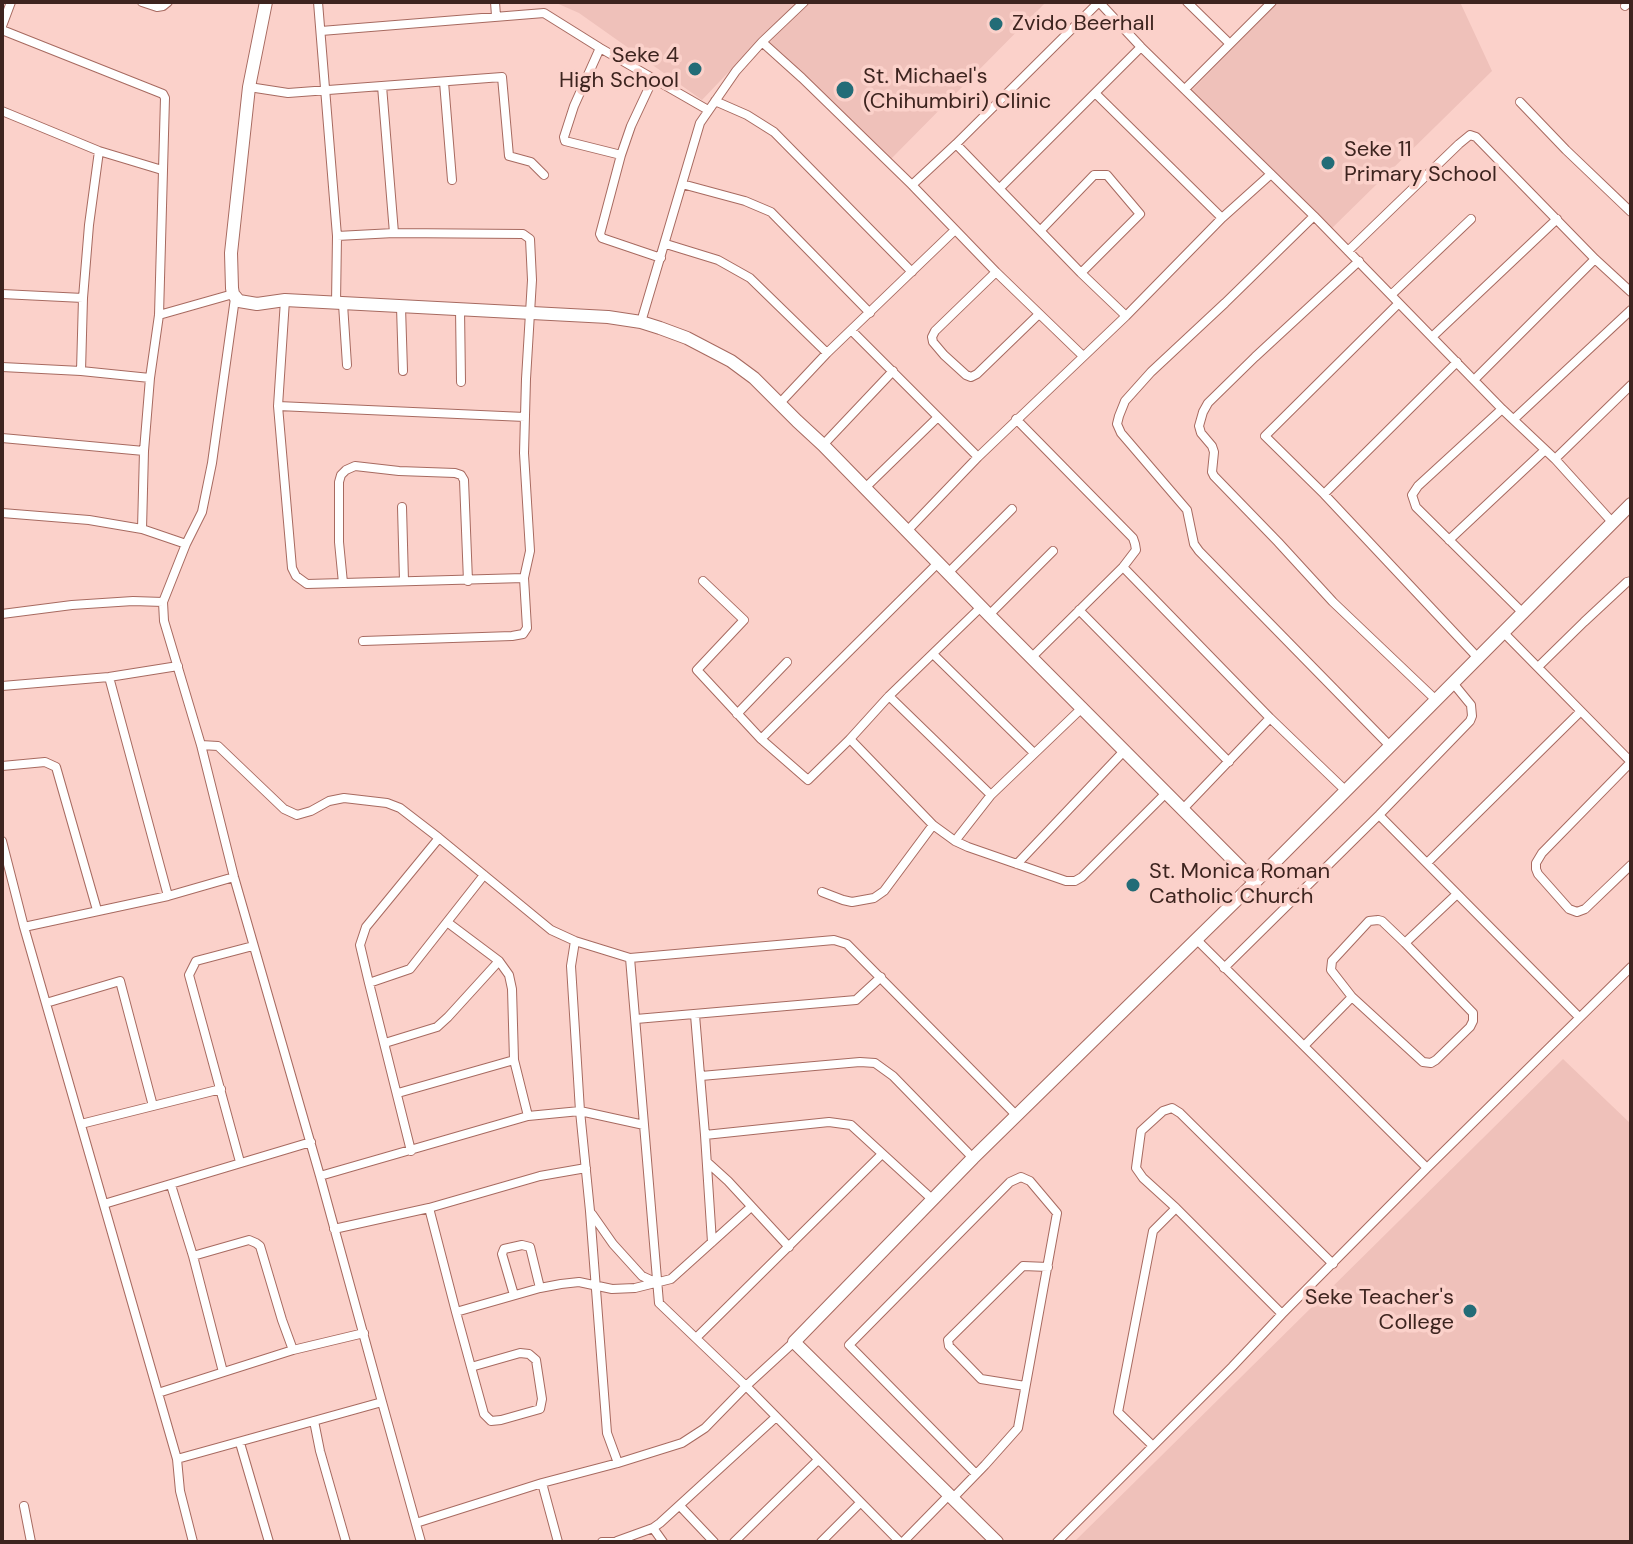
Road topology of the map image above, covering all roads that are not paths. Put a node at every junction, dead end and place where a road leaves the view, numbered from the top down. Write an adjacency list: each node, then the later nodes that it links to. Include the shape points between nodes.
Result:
1 (11, 2): 12 (street)
2 (142, 2): 3 (street, via 157,7)
3 (168, 2)
4 (266, 2): 21 (street)
5 (318, 2): 13 (street)
6 (495, 2): 11 (street)
7 (804, 2): 14 (street)
8 (1099, 2): 16 (street); 29 (street)
9 (1187, 2): 15 (street)
10 (1271, 2): 15 (street)
11 (496, 16): 13 (street); 17 (street, via 544,13)
12 (2, 28): 32 (street, via 163,94)
13 (321, 31): 22 (street)
14 (762, 42): 25 (street); 37 (street)
15 (1229, 43): 23 (street)
16 (1141, 47): 23 (street); 24 (street)
17 (600, 48): 18 (street); 31 (street, via 564,137)
18 (653, 79): 27 (street); 31 (street)
19 (444, 82): 20 (street); 34 (street, via 502,77 509,156 531,162); 35 (street)
20 (382, 86): 22 (street); 46 (street)
21 (249, 87): 22 (street, via 288,93); 59 (street, via 231,253)
22 (325, 89): 47 (street)
23 (1185, 89): 33 (street)
24 (1095, 93): 38 (street); 41 (street)
25 (715, 101): 27 (street); 53 (street, via 774,132)
26 (1520, 102): 39 (street)
27 (708, 110): 36 (street)
28 (2, 111): 30 (street)
29 (956, 144): 37 (street); 38 (street)
30 (99, 151): 32 (street); 60 (street)
31 (621, 155): 50 (street, via 601,236)
32 (162, 170): 70 (street)
33 (1271, 174): 40 (street); 41 (street)
34 (544, 175)
35 (452, 180)
36 (682, 184): 48 (street); 68 (street, via 771,212)
37 (912, 185): 44 (street)
38 (1000, 188): 45 (street)
39 (1631, 212)
40 (1314, 216): 49 (street); 145 (street, via 1151,372 1125,401 1117,424 1187,510 1199,551)
41 (1222, 218): 71 (street)
42 (1471, 219): 58 (street)
43 (1557, 219): 49 (street, via 1470,135); 51 (street); 74 (street)
44 (955, 230): 53 (street); 54 (street)
45 (1041, 230): 55 (street); 55 (street, via 1094,175 1107,175 1140,214)
46 (394, 233): 47 (street); 67 (street, via 529,237)
47 (337, 236): 62 (street)
48 (666, 244): 50 (street); 75 (street, via 718,260 750,278)
49 (1348, 251): 52 (street)
50 (661, 258): 72 (street)
51 (1595, 259): 56 (street); 84 (street)
52 (1359, 261): 58 (street); 137 (street, via 1208,403 1199,426 1214,452 1214,476 1333,602)
53 (912, 272): 68 (street)
54 (996, 272): 69 (street); 69 (street, via 935,331 933,342 944,355 971,377)
55 (1081, 273): 71 (street)
56 (1631, 292)
57 (2, 294): 60 (street)
58 (1391, 295): 63 (street)
59 (234, 296): 61 (street, via 257,304); 70 (street); 110 (street, via 212,463 202,512)
60 (83, 298): 80 (street)
61 (285, 300): 62 (street); 88 (street)
62 (339, 304): 64 (street); 78 (street)
63 (1398, 304): 74 (street); 101 (street, via 1265,436)
64 (401, 307): 65 (street); 81 (street)
65 (460, 309): 67 (street); 85 (street)
66 (1631, 310): 93 (street)
67 (531, 312): 72 (street); 90 (street)
68 (870, 313): 73 (street)
69 (1039, 314): 76 (street)
70 (159, 315): 83 (street)
71 (1126, 316): 76 (street)
72 (641, 322): 87 (street, via 731,361)
73 (851, 330): 75 (street); 82 (street)
74 (1432, 337): 77 (street)
75 (827, 353): 87 (street)
76 (1083, 356): 92 (street)
77 (1457, 362): 84 (street); 101 (street)
78 (347, 365)
79 (2, 367): 80 (street)
80 (81, 371): 83 (street)
81 (403, 371)
82 (893, 371): 91 (street); 95 (street)
83 (150, 378): 97 (street)
84 (1475, 379): 89 (street)
85 (461, 382)
86 (1631, 385): 99 (street)
87 (780, 403): 95 (street)
88 (278, 406): 90 (street); 119 (street, via 292,568 307,584)
89 (1502, 409): 93 (street); 109 (street, via 1413,491 1416,507)
90 (525, 417): 114 (street, via 530,551)
91 (938, 417): 98 (street); 100 (street)
92 (1016, 419): 98 (street); 112 (street, via 1133,538 1136,550)
93 (1514, 419): 96 (street)
94 (2, 438): 97 (street)
95 (823, 445): 100 (street)
96 (1545, 450): 99 (street); 109 (street)
97 (144, 451): 107 (street)
98 (978, 457): 108 (street)
99 (1555, 459): 106 (street)
100 (865, 488): 108 (street)
101 (1324, 494): 129 (street)
102 (1631, 504): 106 (street)
103 (402, 507): 115 (street)
104 (1012, 509): 113 (street)
105 (2, 513): 107 (street)
106 (1613, 523): 124 (street)
107 (142, 529): 110 (street)
108 (908, 530): 113 (street)
109 (1449, 540): 124 (street)
110 (186, 544): 120 (street)
111 (1053, 551): 122 (street)
112 (1123, 567): 121 (street); 141 (street)
113 (943, 568): 122 (street); 142 (street)
114 (524, 578): 116 (street); 126 (street, via 523,634)
115 (404, 581): 116 (street); 119 (street)
116 (468, 581): 119 (street, via 463,477 355,466 339,482)
117 (703, 581): 140 (street, via 744,620 697,670)
118 (1631, 581): 132 (street)
119 (343, 583)
120 (163, 602): 123 (street); 131 (street)
121 (1079, 610): 128 (street); 148 (street)
122 (985, 611): 127 (street); 128 (street)
123 (2, 614)
124 (1524, 614): 125 (street)
125 (1504, 633): 129 (street); 132 (street)
126 (363, 641)
127 (933, 654): 136 (street); 147 (street)
128 (1032, 657): 138 (street)
129 (1479, 659): 134 (street)
130 (787, 662): 140 (street)
131 (178, 666): 133 (street); 144 (street)
132 (1538, 667): 139 (street)
133 (109, 677): 135 (street); 168 (street)
134 (1453, 683): 137 (street); 155 (street, via 1471,705 1470,721)
135 (2, 686)
136 (889, 696): 143 (street); 153 (street)
137 (1436, 700): 145 (street)
138 (1083, 707): 146 (street); 147 (street)
139 (1580, 712): 149 (street); 160 (street)
140 (737, 714): 142 (street)
141 (1270, 718): 148 (street); 151 (street)
142 (761, 739): 143 (street, via 808,780)
143 (850, 739): 156 (street)
144 (201, 745): 157 (street, via 218,746 284,809 297,815 329,801 370,800 400,808); 164 (street)
145 (1390, 746): 151 (street)
146 (1124, 751): 152 (street); 161 (street)
147 (1034, 753): 153 (street)
148 (1229, 762): 154 (street)
149 (1631, 762): 162 (street, via 1542,853 1536,869 1577,912)
150 (2, 766): 169 (street, via 45,762 56,767)
151 (1346, 791): 165 (street)
152 (1166, 793): 154 (street); 161 (street, via 1075,881)
153 (991, 795): 159 (street)
154 (1182, 810): 165 (street)
155 (1379, 815): 160 (street); 179 (street)
156 (933, 825): 159 (street); 166 (street, via 874,898 852,902)
157 (439, 838): 163 (street); 181 (street, via 366,927 360,945)
158 (2, 841): 171 (street)
159 (955, 841): 161 (street)
160 (1427, 863): 167 (street)
161 (1017, 864)
162 (1631, 865)
163 (484, 875): 170 (street); 173 (street, via 551,930)
164 (234, 877): 168 (street); 175 (street)
165 (1255, 882): 172 (street)
166 (822, 892)
167 (1457, 894): 174 (street); 185 (street)
168 (168, 896): 169 (street)
169 (97, 910): 171 (street)
170 (447, 922): 177 (street); 181 (street, via 410,969)
171 (24, 927): 183 (street)
172 (1197, 940): 179 (street); 196 (street)
173 (575, 941): 176 (street); 194 (street, via 571,966)
174 (1405, 943): 182 (street, via 1382,921 1369,921 1330,965); 182 (street, via 1471,1010 1470,1027 1436,1060 1423,1062)
175 (253, 946): 191 (street, via 196,961 189,975); 200 (street)
176 (630, 958): 180 (street, via 834,940 847,944); 186 (street)
177 (499, 961): 187 (street, via 437,1027); 189 (street, via 512,989)
178 (1631, 967): 185 (street)
179 (1224, 968): 188 (street)
180 (881, 977): 184 (street, via 856,1000); 196 (street)
181 (369, 983): 187 (street)
182 (1352, 997): 188 (street)
183 (46, 1003): 193 (street, via 120,981); 197 (street)
184 (695, 1015): 186 (street); 190 (street)
185 (1579, 1017): 207 (street)
186 (636, 1019): 198 (street)
187 (385, 1043): 192 (street)
188 (1304, 1046): 207 (street)
189 (514, 1060): 192 (street); 195 (street)
190 (701, 1076): 199 (street); 203 (street, via 875,1063)
191 (221, 1089): 193 (street); 204 (street)
192 (398, 1093): 201 (street)
193 (153, 1106): 197 (street)
194 (580, 1111): 195 (street); 198 (street); 206 (street)
195 (528, 1116): 201 (street)
196 (1017, 1116): 203 (street)
197 (81, 1124): 211 (street)
198 (644, 1125): 222 (street)
199 (705, 1135): 202 (street, via 829,1122 851,1125); 205 (street)
200 (311, 1142): 204 (street); 208 (street)
201 (411, 1151): 208 (street)
202 (882, 1154): 210 (street); 218 (street)
203 (973, 1158): 210 (street)
204 (240, 1162): 209 (street)
205 (707, 1162): 212 (street); 217 (street)
206 (586, 1168): 213 (street); 215 (street)
207 (1427, 1168): 220 (street)
208 (320, 1176): 216 (street)
209 (171, 1185): 211 (street); 219 (street)
210 (933, 1200): 230 (street)
211 (104, 1204): 236 (street)
212 (751, 1207): 217 (street); 218 (street)
213 (429, 1208): 216 (street); 226 (street)
214 (1176, 1208): 220 (street, via 1136,1168 1141,1131 1172,1108); 227 (street); 241 (street, via 1153,1231 1118,1412)
215 (590, 1211): 222 (street, via 642,1276); 223 (street)
216 (334, 1229): 228 (street)
217 (712, 1242): 222 (street, via 671,1279)
218 (789, 1247): 229 (street)
219 (193, 1256): 231 (street, via 249,1240 260,1246); 233 (street)
220 (1333, 1264): 227 (street)
221 (1048, 1267): 235 (street); 235 (street, via 1023,1266 948,1340 981,1379); 245 (street, via 1057,1213 1021,1177 1010,1182 849,1345)
222 (656, 1282): 223 (street, via 635,1288); 229 (street, via 659,1303)
223 (595, 1285): 224 (street); 244 (street, via 607,1433)
224 (540, 1288): 225 (street); 225 (street, via 530,1247 504,1249)
225 (514, 1295): 226 (street)
226 (456, 1312): 232 (street)
227 (1282, 1314): 241 (street)
228 (364, 1333): 231 (street); 237 (street)
229 (696, 1338): 234 (street)
230 (794, 1342): 234 (street); 247 (street)
231 (293, 1350): 233 (street)
232 (471, 1367): 232 (street, via 529,1354 536,1360 540,1409 491,1421 484,1414)
233 (223, 1372): 236 (street)
234 (746, 1386): 238 (street); 244 (street, via 705,1428 682,1443)
235 (1025, 1386): 245 (street, via 1018,1428)
236 (158, 1393): 242 (street)
237 (382, 1402): 239 (street); 251 (street)
238 (776, 1417): 243 (street); 250 (street)
239 (314, 1421): 240 (street); 258 (street)
240 (240, 1443): 242 (street); 257 (street)
241 (1152, 1445): 267 (street)
242 (177, 1459): 256 (street)
243 (818, 1460): 248 (street); 264 (street)
244 (618, 1463): 246 (street)
245 (976, 1474): 247 (street)
246 (542, 1483): 251 (street); 260 (street)
247 (952, 1496): 254 (street); 266 (street)
248 (860, 1503): 265 (street); 266 (street)
249 (24, 1506): 255 (street)
250 (680, 1506): 252 (street); 263 (street)
251 (416, 1523): 259 (street)
252 (653, 1528): 253 (street); 262 (street)
253 (617, 1541): 261 (street)
254 (993, 1541)
255 (31, 1542)
256 (193, 1542)
257 (269, 1542)
258 (346, 1542)
259 (421, 1542)
260 (558, 1542)
261 (602, 1542)
262 (663, 1542)
263 (714, 1542)
264 (734, 1542)
265 (821, 1542)
266 (901, 1542)
267 (1057, 1542)

